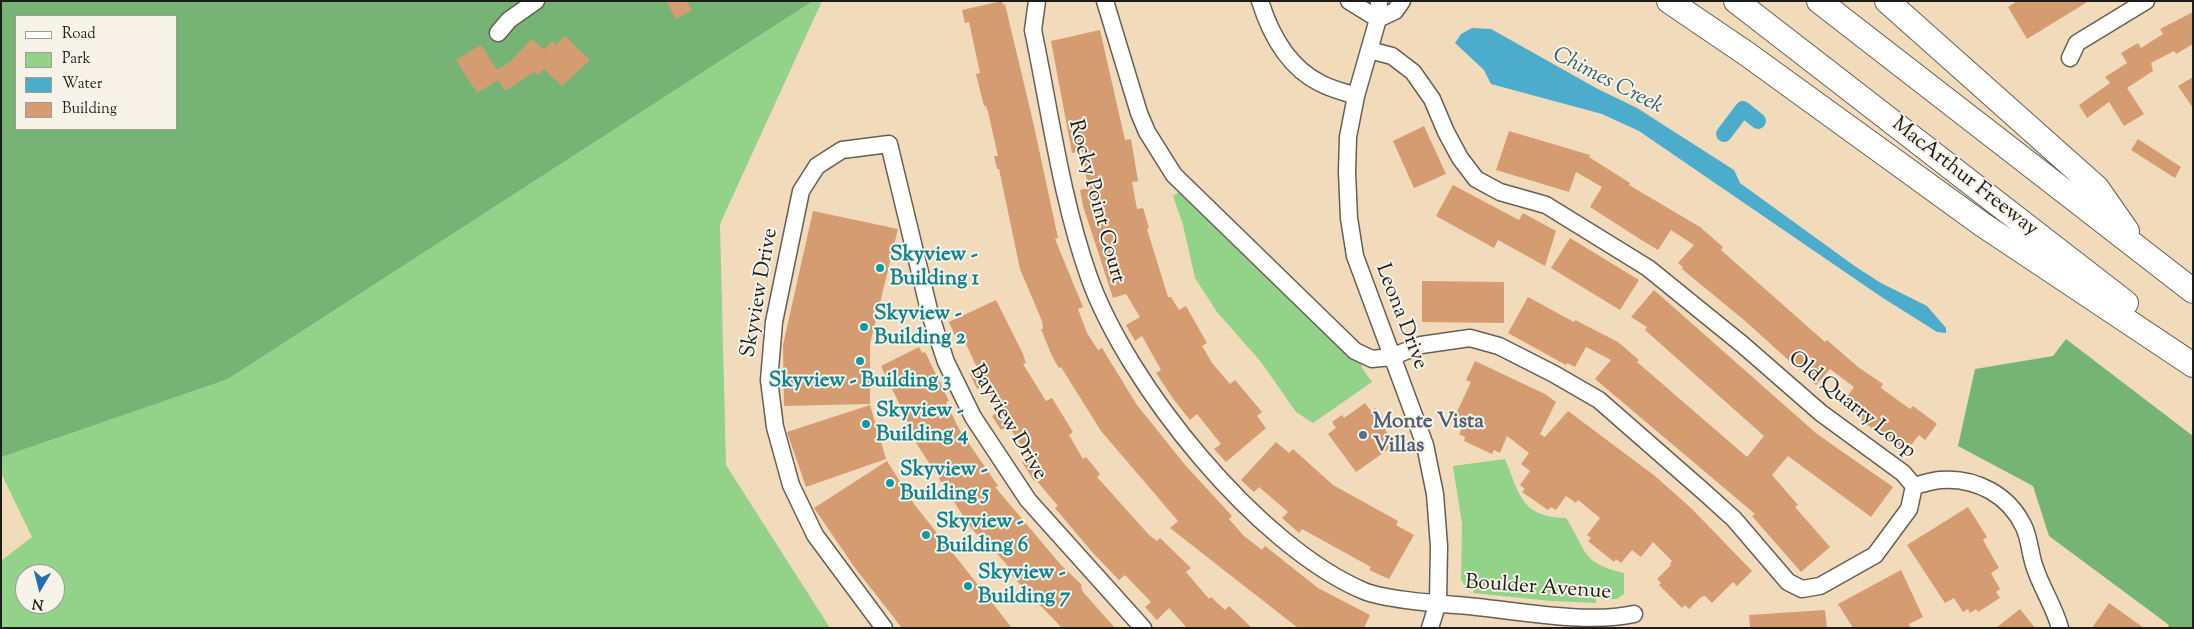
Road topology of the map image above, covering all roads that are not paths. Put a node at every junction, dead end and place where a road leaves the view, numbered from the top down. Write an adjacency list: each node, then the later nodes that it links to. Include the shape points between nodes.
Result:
1 (536, 1): 14 (street, via 509,20)
2 (1037, 1): 25 (street, Rocky Point Court, via 1032,30 1068,199 1089,276 1112,330 1144,382 1219,476 1300,554 1366,592)
3 (1105, 1): 22 (street, via 1139,113 1174,175 1355,351 1372,359)
4 (1260, 1): 17 (street, via 1276,42 1297,65 1318,83)
5 (1349, 1): 13 (street)
6 (1379, 1): 13 (street, Leona Drive)
7 (1402, 1): 13 (street, via 1395,11)
8 (1668, 1): 23 (highway, via 1747,54 1982,225)
9 (1736, 1): 21 (highway, MacArthur Freeway)
10 (1819, 1): 19 (highway)
11 (1887, 1): 19 (highway, via 2097,188)
12 (2146, 1): 16 (street, via 2077,43)
13 (1378, 19): 15 (street, Leona Drive)
14 (498, 33)
15 (1369, 50): 17 (street, Leona Drive); 24 (street, Old Quarry Loop, via 1392,56 1414,72 1432,99 1460,158 1476,179 1500,192 1546,205 1648,268 1821,413 1903,473)
16 (2070, 58)
17 (1356, 96): 22 (street, Leona Drive, via 1348,137 1347,172 1354,256)
18 (889, 144): 27 (street, Skyview Drive, via 842,150 817,166 801,191 774,322 769,380 775,427 791,485 815,535); 28 (street, Bayview Drive, via 930,314 946,362 974,416 1028,500)
19 (2141, 252): 20 (highway)
20 (2193, 291)
21 (2193, 355)
22 (1391, 358): 24 (street, Old Quarry Loop, via 1421,345 1470,338 1499,346 1554,374 1599,400 1734,519 1788,582 1802,589 1820,586 1875,554 1909,509); 25 (street, Leona Drive, via 1425,445 1435,494 1439,546)
23 (2193, 365)
24 (1914, 486): 30 (street, via 1940,480 1966,481 1987,488 2010,504 2025,528 2035,568)
25 (1438, 602): 26 (street, Boulder Avenue, via 1547,615 1616,618); 29 (street, Leona Drive)
26 (1634, 614)
27 (884, 628)
28 (1143, 628)
29 (1430, 628)
30 (2060, 628)

